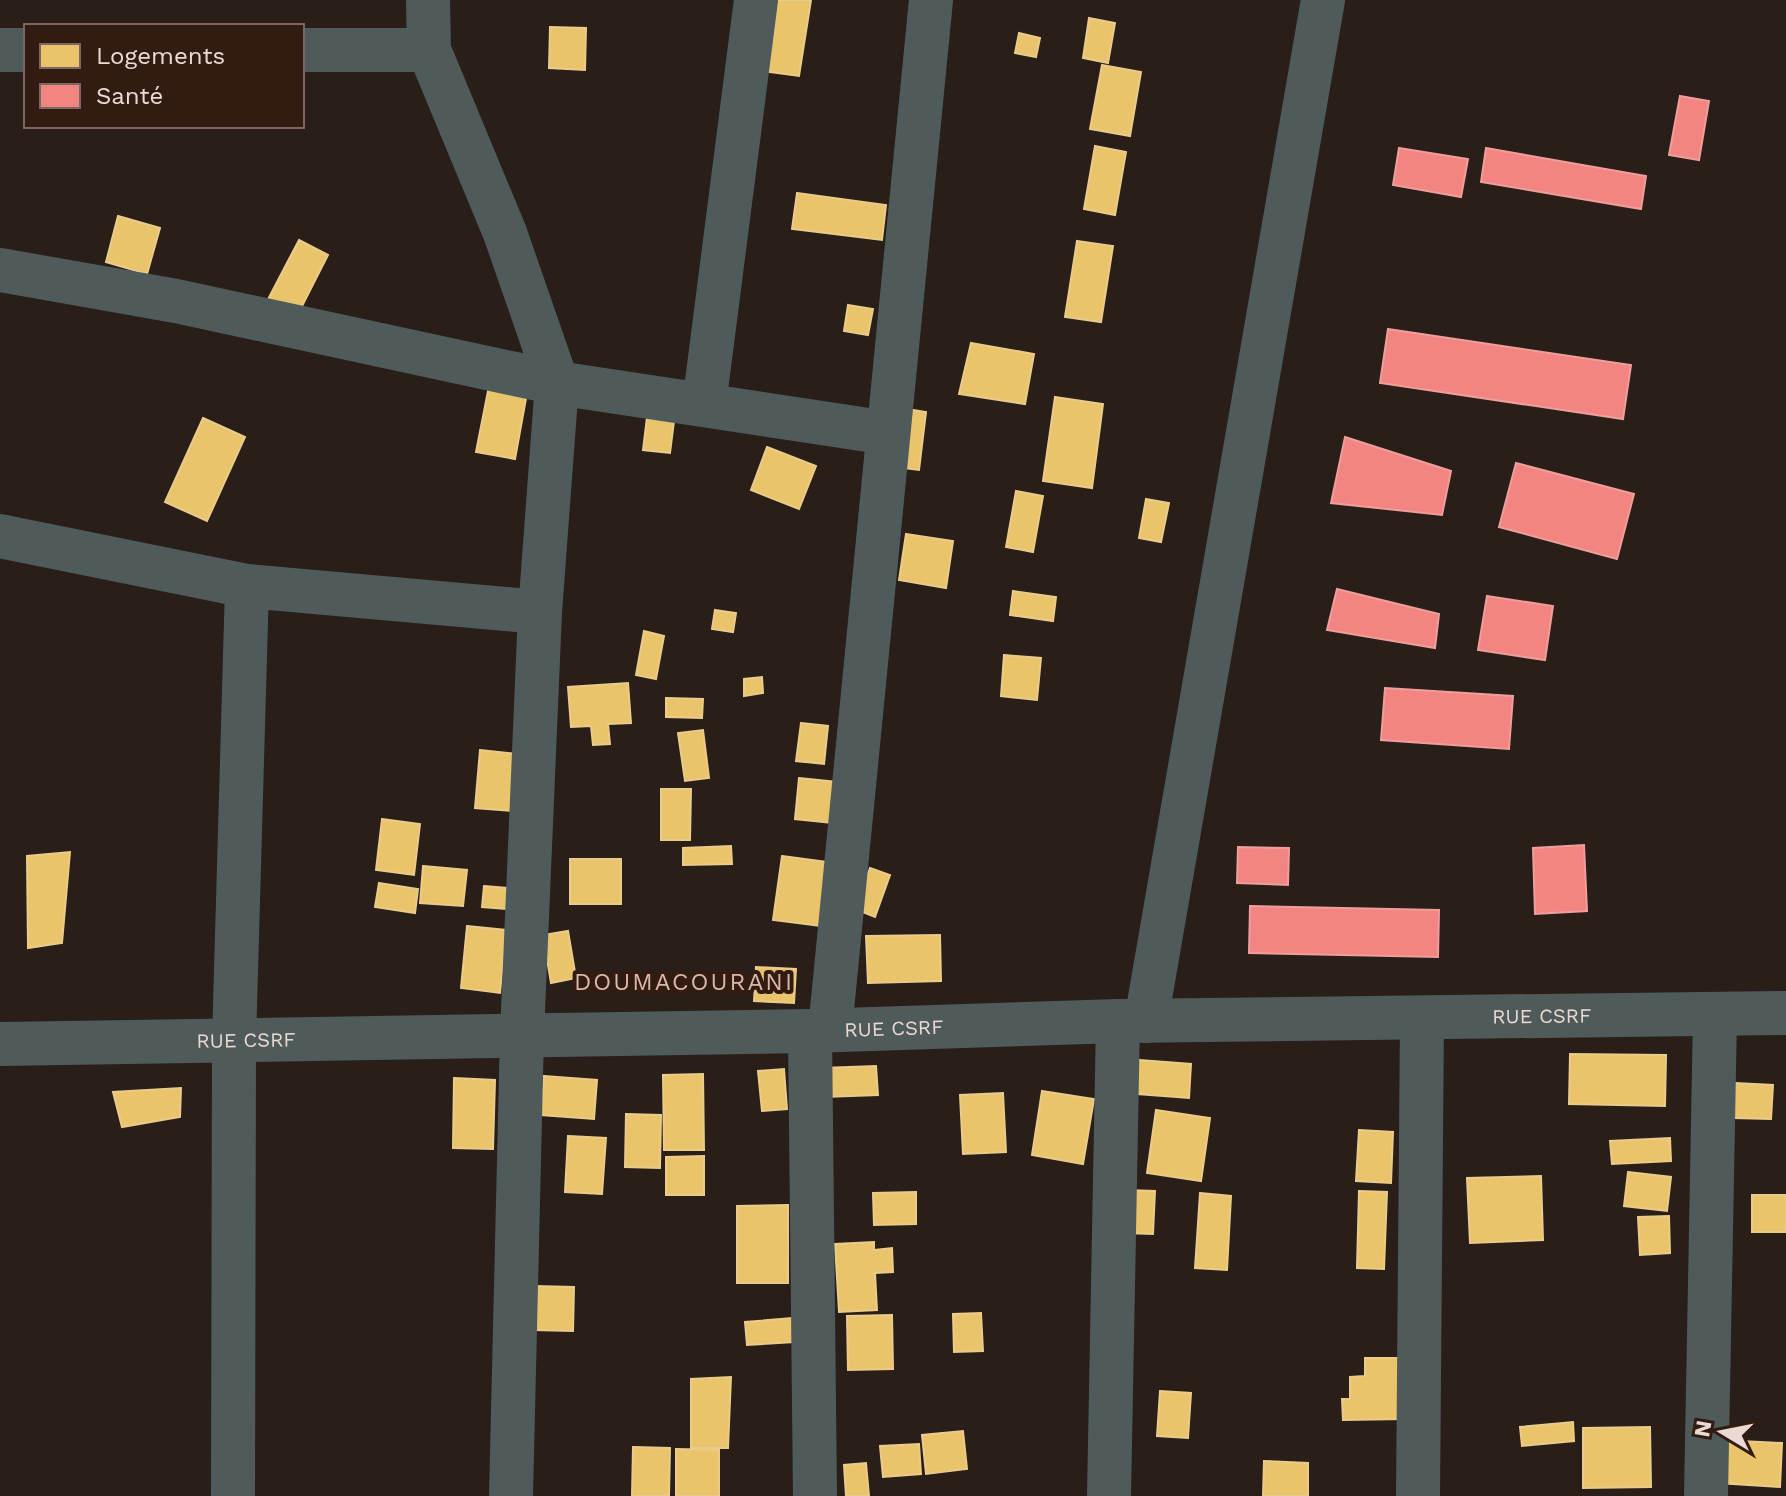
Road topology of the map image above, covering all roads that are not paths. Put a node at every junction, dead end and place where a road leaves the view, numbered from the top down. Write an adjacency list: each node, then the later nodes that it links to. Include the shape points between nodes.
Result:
1 (428, 0): 8 (street)
2 (756, 0): 11 (street)
3 (931, 0): 12 (street)
4 (1323, 0): 19 (street)
5 (0, 50): 6 (street)
6 (24, 50)
7 (304, 50): 8 (street)
8 (429, 50): 10 (street, via 505,233)
9 (0, 270): 10 (street, via 176,301)
10 (557, 383): 11 (street); 15 (street)
11 (704, 405): 12 (street)
12 (888, 433): 20 (street)
13 (0, 536): 14 (street)
14 (247, 586): 15 (street); 22 (street)
15 (540, 612): 21 (street)
16 (1786, 1013): 17 (main road, RUE CSRF)
17 (1715, 1016): 18 (main road, RUE CSRF); 29 (street)
18 (1422, 1019): 19 (main road, RUE CSRF); 28 (street)
19 (1132, 1021): 20 (main road, RUE CSRF); 27 (street)
20 (820, 1030): 21 (main road, RUE CSRF); 26 (street)
21 (522, 1034): 22 (main road, RUE CSRF); 25 (street)
22 (234, 1041): 23 (main road, RUE CSRF); 24 (street)
23 (0, 1044)
24 (233, 1496)
25 (511, 1496)
26 (815, 1496)
27 (1109, 1496)
28 (1418, 1496)
29 (1706, 1496)

